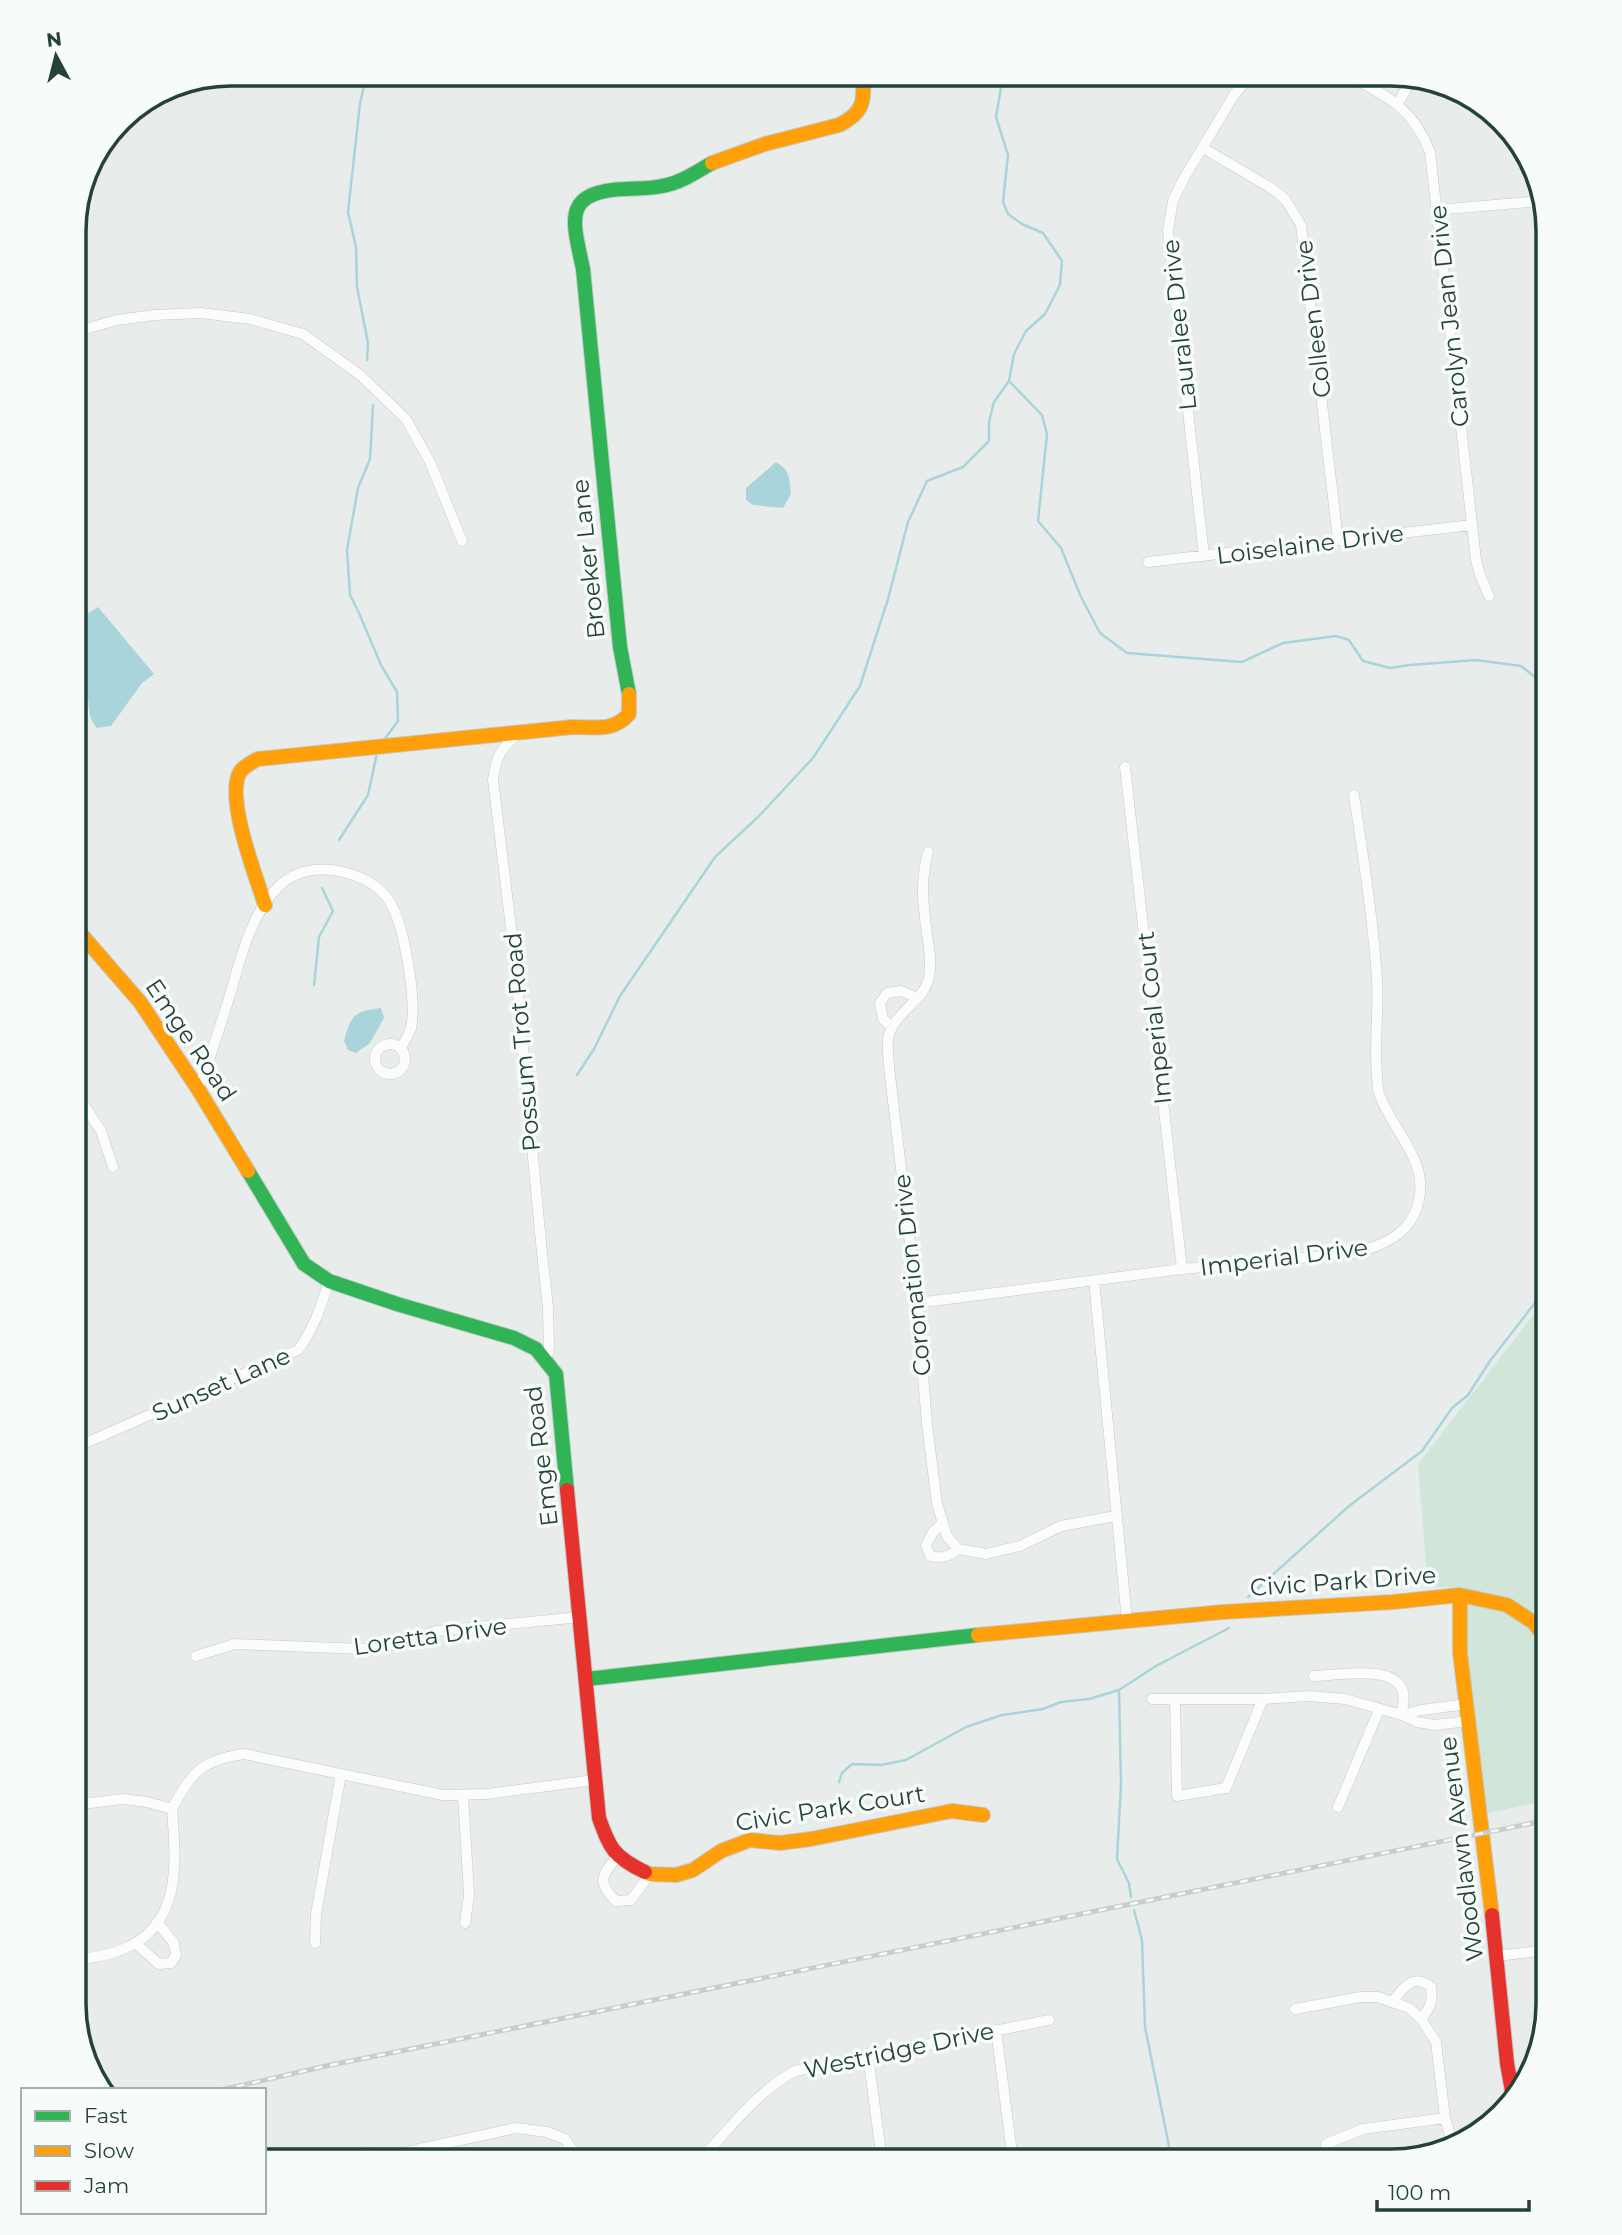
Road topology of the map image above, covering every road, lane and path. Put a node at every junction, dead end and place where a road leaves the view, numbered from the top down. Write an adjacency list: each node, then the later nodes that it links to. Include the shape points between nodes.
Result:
1 (863, 86): 16 (street, Broeker Lane, via 863,104 852,120 749,147 667,186 599,192 579,202 575,218 629,714 620,724 607,727)
2 (1241, 86): 6 (street, Lauralee Drive)
3 (1368, 86): 5 (street, Carolyn Jean Drive)
4 (1408, 87): 5 (street)
5 (1398, 103): 8 (street, Carolyn Jean Drive, via 1415,122 1430,152)
6 (1203, 148): 11 (street, Colleen Drive, via 1286,199 1301,225); 13 (street, Lauralee Drive, via 1173,201 1168,230)
7 (1533, 202): 8 (street)
8 (1437, 211): 10 (street, Carolyn Jean Drive)
9 (86, 329): 12 (street, via 117,320 201,313 303,334 360,375 406,419 430,462)
10 (1472, 525): 11 (street, Loiselaine Drive); 15 (street, Carolyn Jean Drive, via 1476,560)
11 (1338, 540): 13 (street, Loiselaine Drive)
12 (462, 541)
13 (1204, 556): 14 (street, Loiselaine Drive)
14 (1148, 562)
15 (1489, 596)
16 (518, 733): 20 (street, Broeker Lane, via 258,759 241,770 236,808); 32 (street, Possum Trot Road, via 499,754 493,780 548,1308 549,1352)
17 (1125, 768): 28 (street, Imperial Court)
18 (1354, 795): 28 (street, Imperial Drive, via 1377,982 1379,1094 1416,1163 1418,1204 1406,1228 1377,1247)
19 (928, 852): 22 (street, via 922,894 931,966 924,993)
20 (265, 905): 24 (street, via 278,887 304,871 345,872 378,888 393,907 404,943 412,1025); 25 (street, via 244,948)
21 (86, 939): 25 (street, Emge Road, via 130,988)
22 (918, 998): 23 (street); 23 (street, Coronation Drive, via 901,991 887,993 880,1003 883,1019)
23 (892, 1027): 31 (street, Coronation Drive, via 889,1067)
24 (401, 1047)
25 (198, 1089): 30 (street, Emge Road, via 292,1247 304,1264)
26 (86, 1108): 27 (street, via 101,1131)
27 (113, 1167)
28 (1182, 1269): 29 (street, Imperial Drive)
29 (1094, 1280): 31 (street, Imperial Drive); 34 (street)
30 (329, 1281): 32 (street, Emge Road, via 514,1338); 33 (street, Sunset Lane, via 310,1335 298,1350)
31 (916, 1303): 35 (street, Coronation Drive, via 927,1424)
32 (544, 1358): 38 (street, Emge Road, via 556,1374)
33 (86, 1443)
34 (1116, 1516): 36 (street, via 1061,1526 1020,1546 986,1554); 39 (street)
35 (943, 1523): 36 (street, Coronation Drive); 36 (street, via 926,1545 930,1556 940,1559)
36 (958, 1549)
37 (1460, 1595): 39 (street, Civic Park Drive); 40 (street, Civic Park Drive, via 1507,1605); 47 (street, Woodlawn Avenue, via 1460,1653)
38 (581, 1617): 41 (street, Loretta Drive, via 436,1631 364,1649 235,1644); 43 (street, Emge Road)
39 (1127, 1621): 43 (street)
40 (1536, 1626)
41 (196, 1656)
42 (1314, 1676): 49 (street, via 1381,1673 1396,1680 1403,1693)
43 (587, 1679): 52 (street)
44 (1152, 1699): 45 (street)
45 (1175, 1699): 46 (street); 46 (street, via 1177,1796 1226,1788)
46 (1263, 1699): 48 (street, via 1345,1699)
47 (1467, 1704): 49 (street); 50 (street, Woodlawn Avenue)
48 (1379, 1710): 49 (street); 55 (street)
49 (1402, 1715): 50 (street, via 1435,1725)
50 (1468, 1721): 65 (street, Woodlawn Avenue)
51 (341, 1774): 53 (street); 56 (street, via 244,1754 221,1758 193,1774); 63 (street, via 317,1904)
52 (594, 1780): 53 (street); 58 (street, via 599,1818 609,1845)
53 (463, 1796): 61 (street, via 469,1895)
54 (86, 1804): 56 (street, via 122,1799)
55 (1338, 1807)
56 (172, 1808): 60 (street, via 174,1882)
57 (983, 1815): 59 (street, Civic Park Court, via 952,1811 811,1839 750,1840 721,1851 693,1870)
58 (619, 1855): 59 (street); 59 (street, via 604,1871 602,1881 616,1901 631,1900)
59 (650, 1874)
60 (157, 1922): 62 (street); 62 (street, via 174,1942 176,1955 171,1964 159,1964)
61 (465, 1923)
62 (135, 1943): 66 (street)
63 (315, 1943)
64 (1536, 1952): 65 (street)
65 (1497, 1956): 73 (street, Woodlawn Avenue)
66 (86, 1958)
67 (1393, 2001): 68 (street, via 1361,1997); 69 (street); 69 (street, via 1407,1984 1424,1982 1431,1987 1432,2004)
68 (1295, 2010)
69 (1421, 2019): 74 (street, via 1436,2042)
70 (1049, 2020): 71 (street, Westridge Drive)
71 (996, 2030): 72 (street, Westridge Drive); 81 (street)
72 (868, 2055): 79 (street, Westridge Drive, via 795,2071 776,2081); 80 (street)
73 (1511, 2086)
74 (1445, 2118): 75 (street); 76 (street, via 1363,2129)
75 (1450, 2136)
76 (1326, 2144)
77 (419, 2149): 78 (street, via 516,2128 547,2132 565,2139)
78 (572, 2149)
79 (711, 2149)
80 (880, 2149)
81 (1011, 2149)

